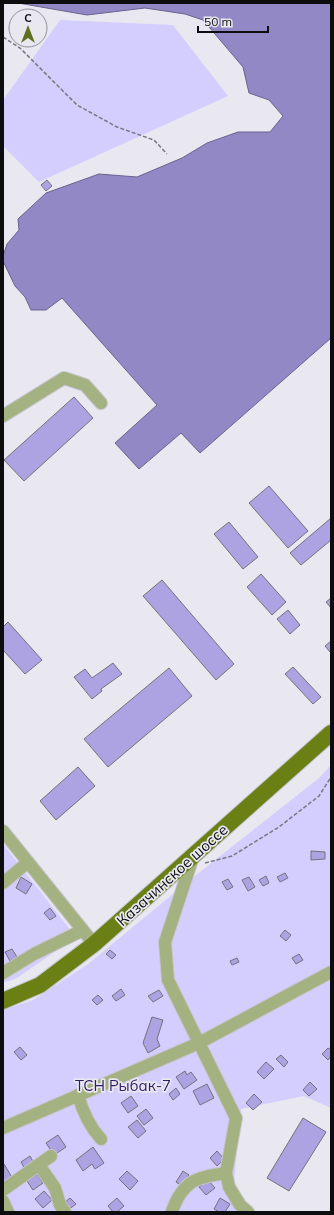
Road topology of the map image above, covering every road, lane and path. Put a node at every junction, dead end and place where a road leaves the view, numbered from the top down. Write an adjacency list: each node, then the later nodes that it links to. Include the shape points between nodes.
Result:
1 (3, 37): 2 (path, via 20,48 77,104 117,127 154,140)
2 (167, 154)
3 (101, 402): 4 (street, via 85,385 64,378)
4 (3, 416)
5 (331, 733): 9 (main road, Казачинское шоссе)
6 (331, 777): 9 (path, via 319,796 278,827 232,856)
7 (3, 831): 8 (street)
8 (28, 862): 10 (street); 11 (street)
9 (191, 862): 12 (main road, Казачинское шоссе); 16 (street, via 165,942 168,980)
10 (3, 883)
11 (82, 930): 12 (street); 14 (street)
12 (94, 944): 15 (main road, Казачинское шоссе, via 40,985)
13 (331, 972): 16 (street)
14 (3, 973)
15 (3, 1001)
16 (199, 1043): 17 (street); 22 (street, via 236,1118)
17 (78, 1095): 18 (street); 19 (street, via 91,1128)
18 (3, 1128)
19 (101, 1139)
20 (51, 1156): 21 (street)
21 (39, 1165): 23 (street); 28 (street, via 55,1188)
22 (226, 1173): 25 (street, via 229,1187); 26 (street, via 205,1176 192,1182 176,1199)
23 (3, 1190)
24 (3, 1201): 27 (street)
25 (243, 1210)
26 (172, 1211)
27 (8, 1212)
28 (65, 1212)

